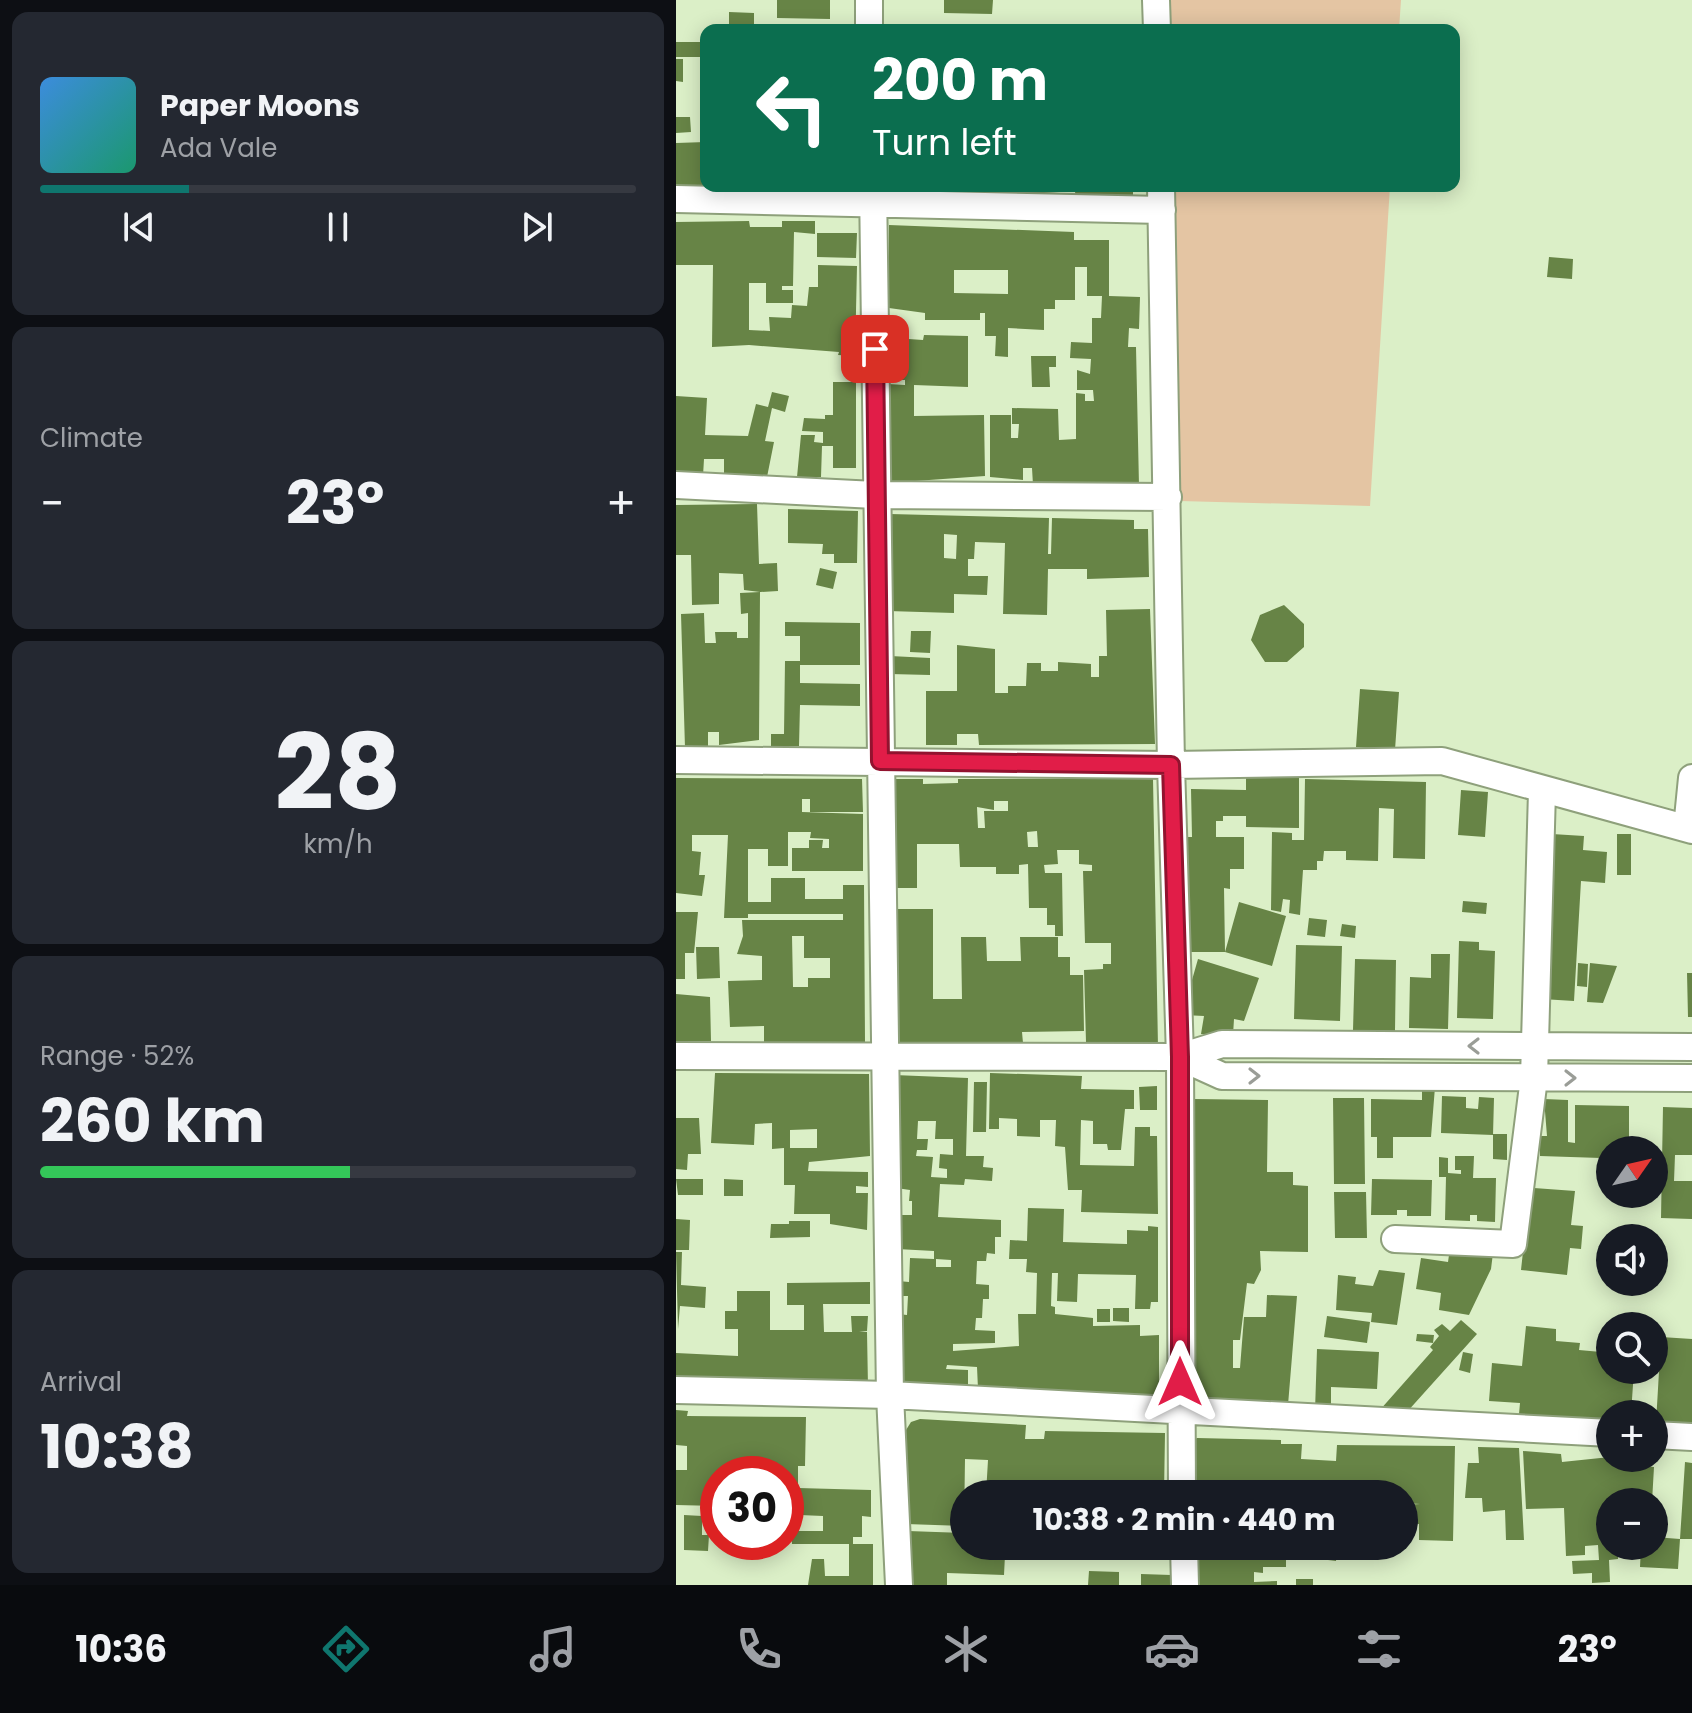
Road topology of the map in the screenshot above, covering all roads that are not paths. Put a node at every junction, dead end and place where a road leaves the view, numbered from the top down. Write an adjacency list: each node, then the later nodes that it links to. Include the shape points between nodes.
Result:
1 (869, 0): 3 (street)
2 (1156, 0): 4 (street)
3 (869, 24)
4 (1157, 24)
5 (874, 194): 6 (street); 7 (street); 9 (street)
6 (1162, 198): 10 (street)
7 (676, 199)
8 (676, 485): 9 (street)
9 (875, 495): 10 (street); 12 (street)
10 (1168, 497): 13 (street)
11 (676, 760): 12 (street)
12 (880, 761): 13 (street); 21 (street)
13 (1171, 765): 15 (street, via 1442,761); 20 (street)
14 (1692, 778): 16 (street)
15 (1542, 791): 16 (street); 17 (street)
16 (1690, 829)
17 (1534, 1046): 18 (street); 20 (street, one-way to 20, via 1222,1044); 22 (street)
18 (1692, 1047)
19 (676, 1056): 21 (street)
20 (1180, 1057): 21 (street); 22 (street, one-way to 22, via 1222,1076); 27 (street)
21 (886, 1058): 26 (street)
22 (1534, 1078): 23 (street, one-way to 23); 24 (street, via 1513,1244)
23 (1692, 1078)
24 (1395, 1239)
25 (676, 1390): 26 (street)
26 (890, 1395): 27 (street); 33 (street)
27 (1180, 1412): 28 (street); 31 (street)
28 (1596, 1432)
29 (1668, 1436): 30 (street)
30 (1692, 1437)
31 (1182, 1480)
32 (1184, 1560): 34 (street)
33 (899, 1585)
34 (1185, 1585)

